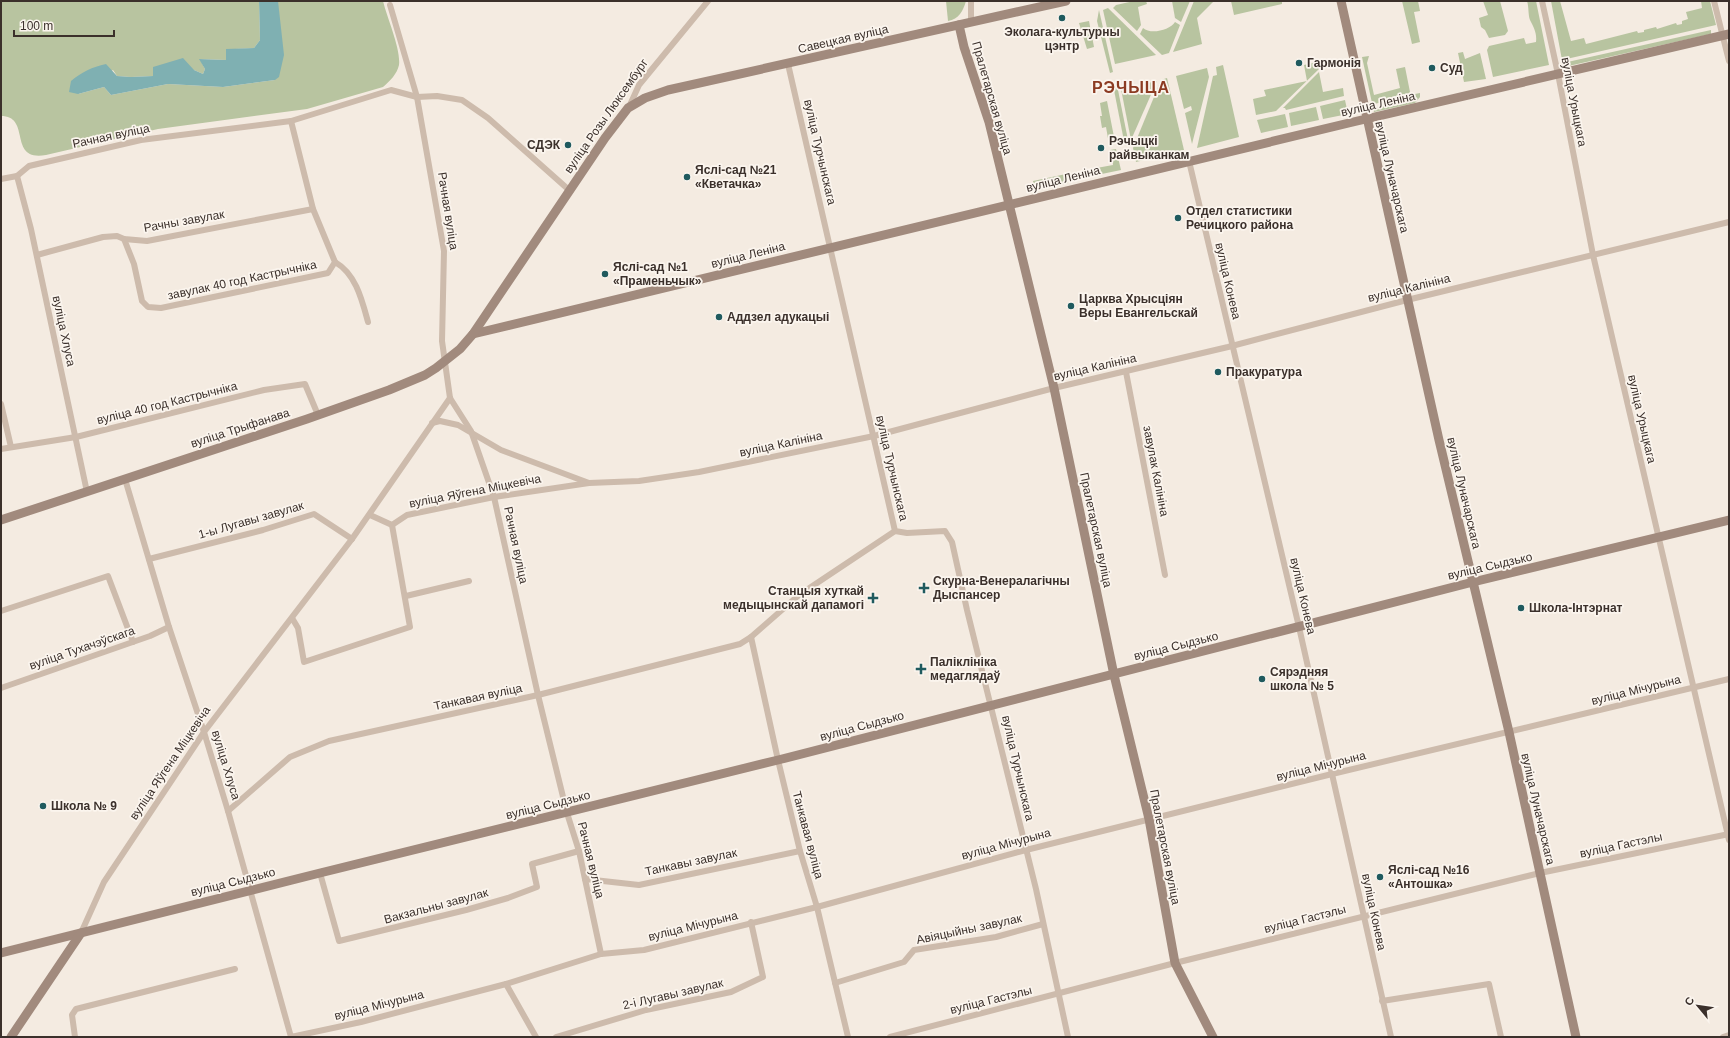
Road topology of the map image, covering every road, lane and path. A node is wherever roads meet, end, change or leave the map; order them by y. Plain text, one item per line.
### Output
1 (708, 1) edge
2 (971, 1) edge
3 (1066, 1) edge
4 (1341, 1) edge
5 (1542, 1) edge
6 (1714, 1) edge
7 (390, 5) dead end
8 (971, 22) junction
9 (959, 25) junction
10 (1726, 35) edge
11 (1729, 61) edge
12 (788, 64) junction
13 (1558, 74) junction
14 (417, 97) junction
15 (628, 108) junction
16 (1366, 119) junction
17 (291, 121) junction
18 (1189, 161) junction
19 (17, 176) junction
20 (1, 179) edge
21 (569, 190) junction
22 (1008, 205) junction
23 (313, 209) junction
24 (1729, 222) edge
25 (124, 238) junction
26 (830, 248) junction
27 (37, 255) junction
28 (1593, 255) junction
29 (335, 262) junction
30 (1407, 300) junction
31 (368, 322) dead end
32 (473, 334) junction
33 (1232, 346) junction
34 (445, 361) junction
35 (1126, 372) junction
36 (1054, 388) junction
37 (450, 398) junction
38 (1, 404) edge
39 (318, 415) junction
40 (432, 423) junction
41 (471, 431) junction
42 (874, 436) junction
43 (76, 437) junction
44 (11, 447) junction
45 (1, 449) edge
46 (125, 479) junction
47 (589, 483) junction
48 (87, 492) junction
49 (494, 497) junction
50 (370, 515) junction
51 (1, 520) edge
52 (1729, 520) edge
53 (392, 525) junction
54 (895, 531) junction
55 (1659, 538) junction
56 (352, 539) junction
57 (149, 558) junction
58 (1165, 575) dead end
59 (469, 581) dead end
60 (1473, 582) junction
61 (406, 596) junction
62 (1, 611) edge
63 (292, 618) junction
64 (169, 627) junction
65 (1299, 628) junction
66 (751, 637) junction
67 (134, 642) junction
68 (1114, 675) junction
69 (1729, 679) edge
70 (1, 688) edge
71 (1693, 688) junction
72 (538, 695) junction
73 (991, 705) junction
74 (204, 732) junction
75 (1509, 732) junction
76 (778, 760) junction
77 (1332, 774) junction
78 (228, 811) junction
79 (567, 813) junction
80 (1149, 819) junction
81 (1729, 836) edge
82 (1026, 850) junction
83 (579, 851) junction
84 (800, 851) junction
85 (320, 873) junction
86 (1540, 873) junction
87 (585, 879) junction
88 (249, 891) junction
89 (817, 907) junction
90 (1364, 916) junction
91 (751, 922) junction
92 (1043, 924) junction
93 (80, 933) junction
94 (1, 953) edge
95 (601, 954) junction
96 (1175, 963) junction
97 (235, 969) dead end
98 (835, 983) junction
99 (506, 984) junction
100 (1059, 994) junction
101 (1382, 1001) junction
102 (1729, 1035) edge
103 (11, 1037) edge
104 (75, 1037) edge
105 (291, 1037) edge
106 (536, 1037) edge
107 (556, 1037) edge
108 (848, 1037) edge
109 (890, 1037) edge
110 (1068, 1037) edge
111 (1213, 1037) edge
112 (1391, 1037) edge
113 (1501, 1037) edge
114 (1576, 1037) edge
115 (1723, 1037) edge

1 - 15 street, вуліца Розы Люксембург
2 - 8 street
3 - 8 street, Савецкая вуліца
4 - 16 street, вуліца Луначарскага
5 - 13 street, вуліца Урыцкага
6 - 10 street
7 - 14 street, Рачная вуліца
8 - 9 street, Савецкая вуліца
9 - 12 street, Савецкая вуліца
9 - 22 street, Пралетарская вуліца
10 - 11 street
10 - 13 street, вуліца Леніна
12 - 15 street, Савецкая вуліца
12 - 26 street, вуліца Турчынскага
13 - 16 street, вуліца Леніна
13 - 28 street, вуліца Урыцкага
14 - 17 street, Рачная вуліца
14 - 21 street, вуліца Розы Люксембург
14 - 34 street, Рачная вуліца
15 - 21 street, вуліца Розы Люксембург
16 - 18 street, вуліца Леніна
16 - 30 street, вуліца Луначарскага
17 - 19 street, Рачная вуліца
17 - 23 street, завулак 40 год Кастрычніка
18 - 22 street, вуліца Леніна
18 - 33 street, вуліца Конева
19 - 20 street, Рачная вуліца
19 - 27 street, вуліца Хлуса
21 - 32 street, вуліца Розы Люксембург
22 - 26 street, вуліца Леніна
22 - 36 street, Пралетарская вуліца
23 - 25 street, Рачны завулак
23 - 29 street, завулак 40 год Кастрычніка
24 - 28 street, вуліца Калініна
25 - 27 street, Рачны завулак
25 - 29 street, завулак 40 год Кастрычніка
26 - 32 street, вуліца Леніна
26 - 42 street, вуліца Турчынскага
27 - 43 street, вуліца Хлуса
28 - 30 street, вуліца Калініна
28 - 55 street, вуліца Урыцкага
29 - 31 street, завулак 40 год Кастрычніка
30 - 33 street, вуліца Калініна
30 - 60 street, вуліца Луначарскага
32 - 34 street, вуліца Трыфанава
33 - 35 street, вуліца Калініна
33 - 65 street, вуліца Конева
34 - 37 street, Рачная вуліца
34 - 39 street, вуліца Трыфанава
35 - 36 street, вуліца Калініна
35 - 58 street, завулак Калініна
36 - 42 street, вуліца Калініна
36 - 68 street, Пралетарская вуліца
37 - 40 street, вуліца Яўгена Міцкевіча
37 - 41 street, Рачная вуліца
38 - 44 street
39 - 43 street, вуліца 40 год Кастрычніка
39 - 46 street, вуліца Трыфанава
40 - 41 street
40 - 50 street, вуліца Яўгена Міцкевіча
41 - 47 street, вуліца Калініна
41 - 49 street, Рачная вуліца
42 - 47 street, вуліца Калініна
42 - 54 street, вуліца Турчынскага
43 - 44 street, вуліца 40 год Кастрычніка
43 - 48 street, вуліца Хлуса
44 - 45 street, вуліца 40 год Кастрычніка
46 - 48 street, вуліца Трыфанава
46 - 57 street, вуліца Хлуса
47 - 49 street, вуліца Яўгена Міцкевіча
48 - 51 street, вуліца Трыфанава
49 - 53 street, вуліца Яўгена Міцкевіча
49 - 72 street, Рачная вуліца
50 - 53 street
50 - 56 street, вуліца Яўгена Міцкевіча
52 - 55 street, вуліца Сыдзько
53 - 61 street
54 - 66 street, Танкавая вуліца
54 - 73 street, вуліца Турчынскага
55 - 60 street, вуліца Сыдзько
55 - 71 street, вуліца Урыцкага
56 - 57 street, 1-ы Лугавы завулак
56 - 63 street, вуліца Яўгена Міцкевіча
57 - 64 street, вуліца Хлуса
59 - 61 street
60 - 65 street, вуліца Сыдзько
60 - 75 street, вуліца Луначарскага
61 - 63 street
62 - 67 street
63 - 74 street, вуліца Яўгена Міцкевіча
64 - 67 street, вуліца Тухачэўскага
64 - 74 street, вуліца Хлуса
65 - 68 street, вуліца Сыдзько
65 - 77 street, вуліца Конева
66 - 72 street, Танкавая вуліца
66 - 76 street, Танкавая вуліца
67 - 70 street, вуліца Тухачэўскага
68 - 73 street, вуліца Сыдзько
68 - 80 street, Пралетарская вуліца
69 - 71 street, вуліца Мічурына
71 - 75 street, вуліца Мічурына
71 - 81 street, вуліца Урыцкага
72 - 78 street, Танкавая вуліца
72 - 79 street, Рачная вуліца
73 - 76 street, вуліца Сыдзько
73 - 82 street, вуліца Турчынскага
74 - 78 street, вуліца Хлуса
74 - 93 street, вуліца Яўгена Міцкевіча
75 - 77 street, вуліца Мічурына
75 - 86 street, вуліца Луначарскага
76 - 79 street, вуліца Сыдзько
76 - 84 street, Танкавая вуліца
77 - 80 street, вуліца Мічурына
77 - 90 street, вуліца Конева
78 - 88 street, вуліца Хлуса
79 - 83 street, Рачная вуліца
79 - 85 street, вуліца Сыдзько
80 - 82 street, вуліца Мічурына
80 - 96 street, Пралетарская вуліца
81 - 86 street, вуліца Гастэлы
82 - 89 street, вуліца Мічурына
82 - 92 street, вуліца Турчынскага
83 - 85 street, Вакзальны завулак
83 - 87 street, Рачная вуліца
84 - 87 street, Танкавы завулак
84 - 89 street, Танкавая вуліца
85 - 88 street, вуліца Сыдзько
86 - 90 street, вуліца Гастэлы
86 - 114 street, вуліца Луначарскага
87 - 95 street, Рачная вуліца
88 - 93 street, вуліца Сыдзько
88 - 105 street, вуліца Хлуса
89 - 91 street, вуліца Мічурына
89 - 98 street, Танкавая вуліца
90 - 96 street, вуліца Гастэлы
90 - 101 street, вуліца Конева
91 - 95 street, вуліца Мічурына
91 - 107 street, 2-і Лугавы завулак
92 - 98 street, Авіяцыйны завулак
92 - 100 street, вуліца Турчынскага
93 - 94 street, вуліца Сыдзько
93 - 103 street, вуліца Яўгена Міцкевіча
95 - 99 street, вуліца Мічурына
96 - 100 street, вуліца Гастэлы
96 - 111 street, Пралетарская вуліца
97 - 104 street
98 - 108 street, Танкавая вуліца
99 - 105 street, вуліца Мічурына
99 - 106 street
100 - 109 street, вуліца Гастэлы
100 - 110 street, вуліца Турчынскага
101 - 112 street, вуліца Конева
101 - 113 street
102 - 115 street

